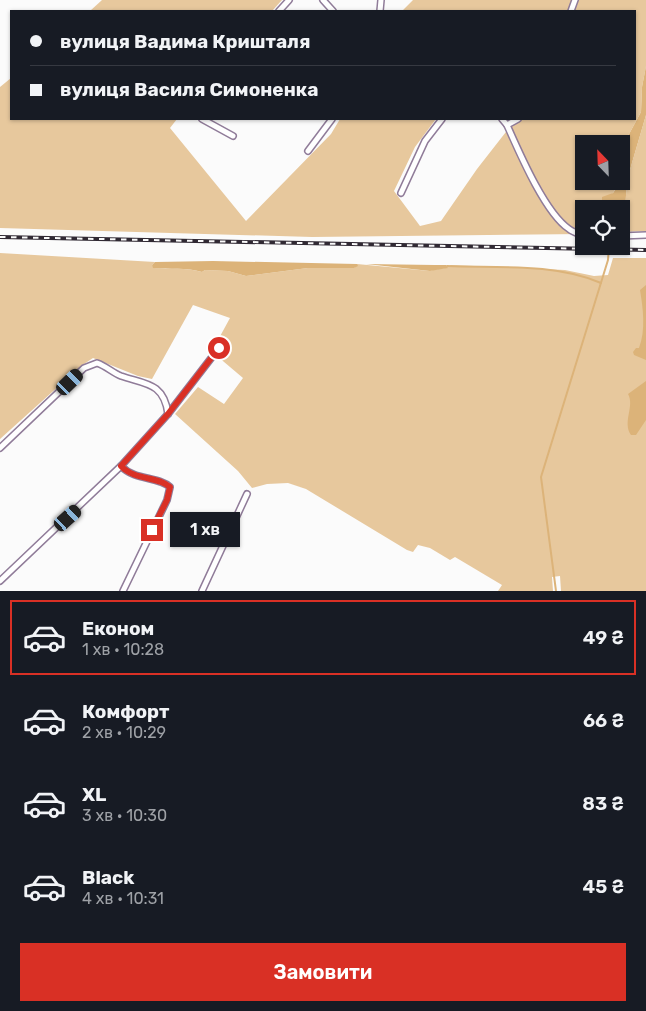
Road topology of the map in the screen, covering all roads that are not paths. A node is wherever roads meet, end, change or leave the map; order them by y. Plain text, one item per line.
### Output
1 (289, 0) edge
2 (323, 0) edge
3 (280, 10) edge
4 (332, 10) edge
5 (204, 120) edge
6 (331, 120) edge
7 (441, 120) edge
8 (503, 120) edge
9 (516, 120) edge
10 (507, 125) junction
11 (233, 136) dead end
12 (308, 151) dead end
13 (401, 193) dead end
14 (575, 232) edge
15 (646, 235) edge
16 (630, 236) edge
17 (219, 348) dead end
18 (168, 414) junction
19 (0, 448) edge
20 (121, 466) junction
21 (247, 494) dead end
22 (0, 581) edge
23 (123, 591) edge
24 (202, 591) edge

1 - 3 street
2 - 4 street
5 - 11 street
6 - 12 street
7 - 13 street
8 - 10 street
9 - 10 street
10 - 14 street
15 - 16 street
17 - 18 street
18 - 19 street
18 - 20 street
20 - 22 street
20 - 23 street
21 - 24 street

